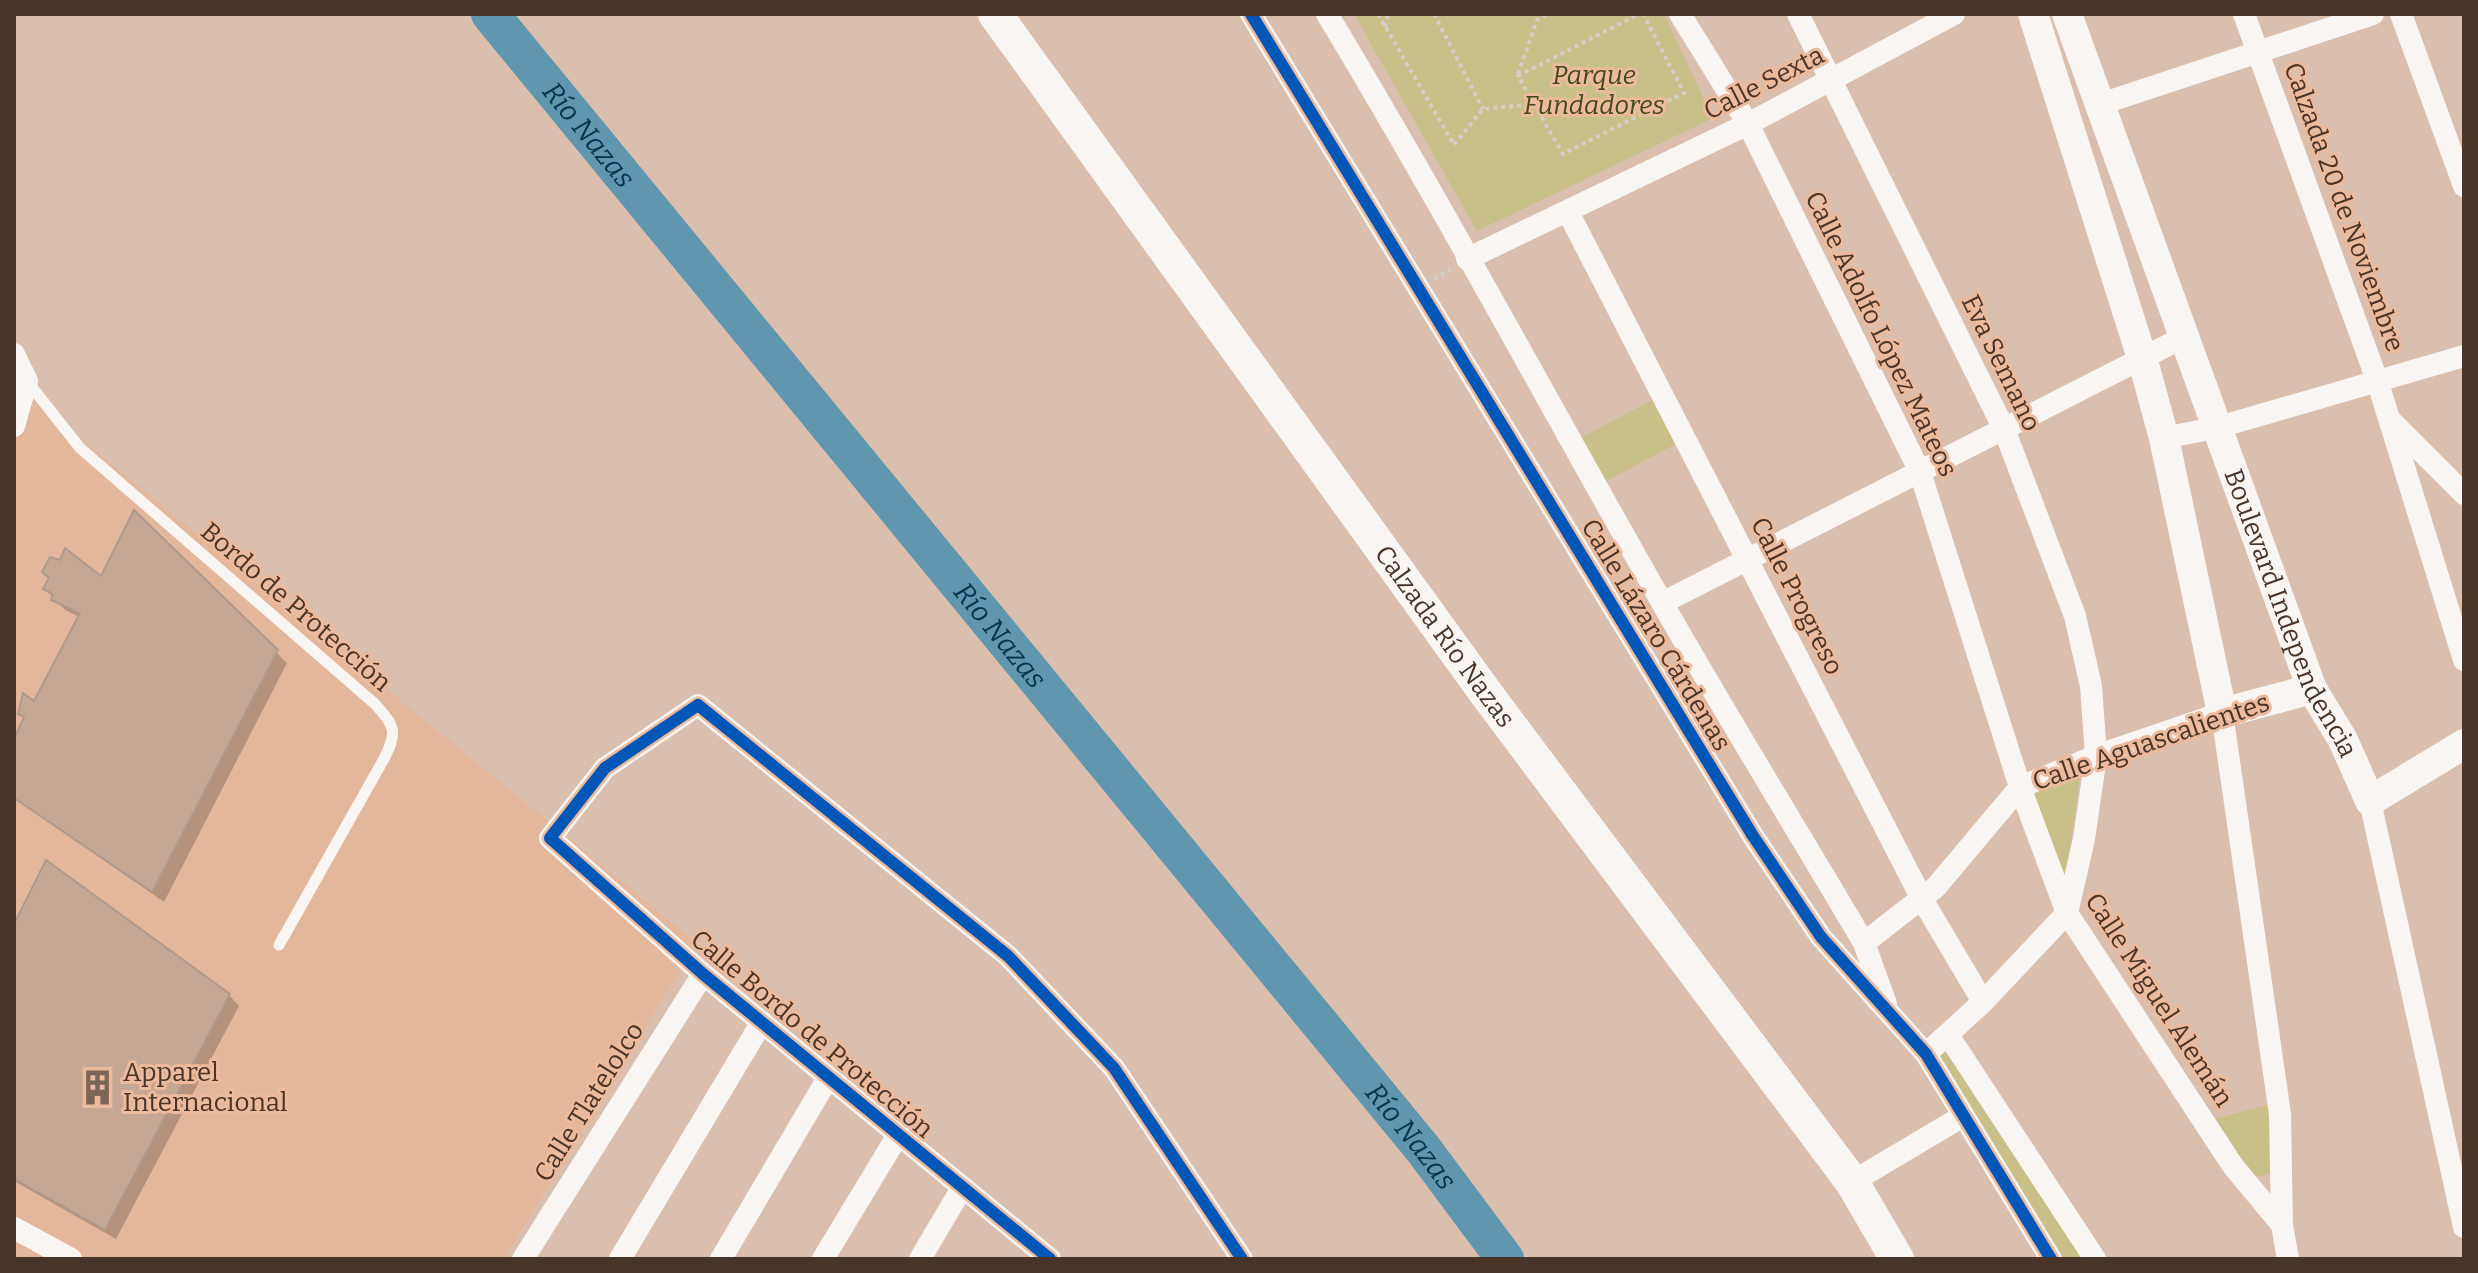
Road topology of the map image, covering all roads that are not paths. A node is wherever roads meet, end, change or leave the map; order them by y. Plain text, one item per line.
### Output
1 (995, 14) edge
2 (1251, 14) edge
3 (1327, 14) edge
4 (1680, 14) edge
5 (1798, 14) edge
6 (1954, 14) edge
7 (2033, 14) edge
8 (2067, 14) edge
9 (2244, 14) edge
10 (2373, 14) edge
11 (2401, 14) edge
12 (1916, 23) edge
13 (2258, 51) junction
14 (1830, 80) junction
15 (2098, 105) junction
16 (1748, 124) junction
17 (2463, 183) edge
18 (1568, 212) junction
19 (1467, 259) junction
20 (2184, 337) junction
21 (14, 354) edge
22 (2464, 356) edge
23 (2143, 361) junction
24 (2377, 380) junction
25 (27, 381) junction
26 (2389, 419) junction
27 (14, 426) edge
28 (2219, 427) junction
29 (2004, 429) junction
30 (2164, 438) junction
31 (1920, 472) junction
32 (2464, 494) edge
33 (1747, 560) junction
34 (1662, 603) junction
35 (2464, 660) edge
36 (2312, 689) junction
37 (2222, 713) junction
38 (2464, 744) edge
39 (2096, 756) junction
40 (2020, 787) junction
41 (2370, 801) junction
42 (1922, 899) junction
43 (2067, 913) junction
44 (1864, 943) junction
45 (279, 945) dead end
46 (703, 974) junction
47 (1983, 1002) junction
48 (1888, 1009) junction
49 (762, 1022) junction
50 (1948, 1035) junction
51 (1926, 1054) junction
52 (828, 1078) junction
53 (1963, 1116) junction
54 (898, 1135) junction
55 (1852, 1182) junction
56 (962, 1188) junction
57 (2282, 1225) junction
58 (2464, 1227) edge
59 (14, 1228) edge
60 (1040, 1256) edge
61 (71, 1259) edge
62 (523, 1259) edge
63 (620, 1259) edge
64 (721, 1259) edge
65 (823, 1259) edge
66 (920, 1259) edge
67 (1242, 1259) edge
68 (1897, 1259) edge
69 (2051, 1259) edge
70 (2095, 1259) edge
71 (2288, 1259) edge

1 - 55 main road, Calzada Río Nazas
2 - 48 street, Calle Lázaro Cárdenas
3 - 19 street
4 - 16 street, Calle Adolfo López Mateos
5 - 14 street, Eva Semano
6 - 12 street, Calle Sexta
7 - 23 street
8 - 15 street, Boulevard Independencia
9 - 13 street, Calzada 20 de Noviembre
10 - 13 street
11 - 17 street
12 - 14 street, Calle Sexta
13 - 15 street
13 - 24 street, Calzada 20 de Noviembre
14 - 16 street, Calle Sexta
14 - 29 street, Eva Semano
15 - 20 street, Boulevard Independencia
16 - 18 street, Calle Sexta
16 - 31 street, Calle Adolfo López Mateos
18 - 19 street, Calle Sexta
18 - 33 street, Calle Progreso
19 - 34 street
20 - 23 street
20 - 28 street, Boulevard Independencia
21 - 25 street
22 - 24 street
23 - 29 street
23 - 30 street
24 - 26 street, Calzada 20 de Noviembre
24 - 28 street
25 - 27 street
25 - 45 lane, Bordo de Protección
26 - 32 street, Calzada 20 de Noviembre
26 - 35 street, Calzada 20 de Noviembre
28 - 30 street
28 - 36 street, Boulevard Independencia
29 - 31 street
29 - 39 street, Eva Semano
30 - 37 street
31 - 33 street
31 - 40 street, Calle Adolfo López Mateos
33 - 34 street
33 - 42 street, Calle Progreso
34 - 44 street
36 - 37 street, Calle Aguascalientes
36 - 41 street, Boulevard Independencia
37 - 39 street, Calle Aguascalientes
37 - 57 street
38 - 41 street
39 - 40 street, Calle Aguascalientes
39 - 43 street, Eva Semano
40 - 42 street, Calle Aguascalientes
40 - 43 street, Calle Miguel Alemán
41 - 58 street, Boulevard Independencia
42 - 44 street, Calle Aguascalientes
42 - 47 street, Calle Progreso
43 - 47 street
43 - 57 street, Calle Miguel Alemán
44 - 48 street
46 - 49 street, Calle Bordo de Protección
46 - 62 street, Calle Tlatelolco
46 - 67 street, Calle Bordo de Protección
47 - 50 street
48 - 51 street, Calle Lázaro Cárdenas
49 - 52 street, Calle Bordo de Protección
49 - 63 street
50 - 51 street
50 - 70 street
51 - 53 street, Calle Lázaro Cárdenas
52 - 54 street, Calle Bordo de Protección
52 - 64 street
53 - 55 street
53 - 69 street, Calle Lázaro Cárdenas
54 - 56 street, Calle Bordo de Protección
54 - 65 street
55 - 68 main road, Calzada Río Nazas
56 - 60 street, Calle Bordo de Protección
56 - 66 street
57 - 71 street
59 - 61 street

